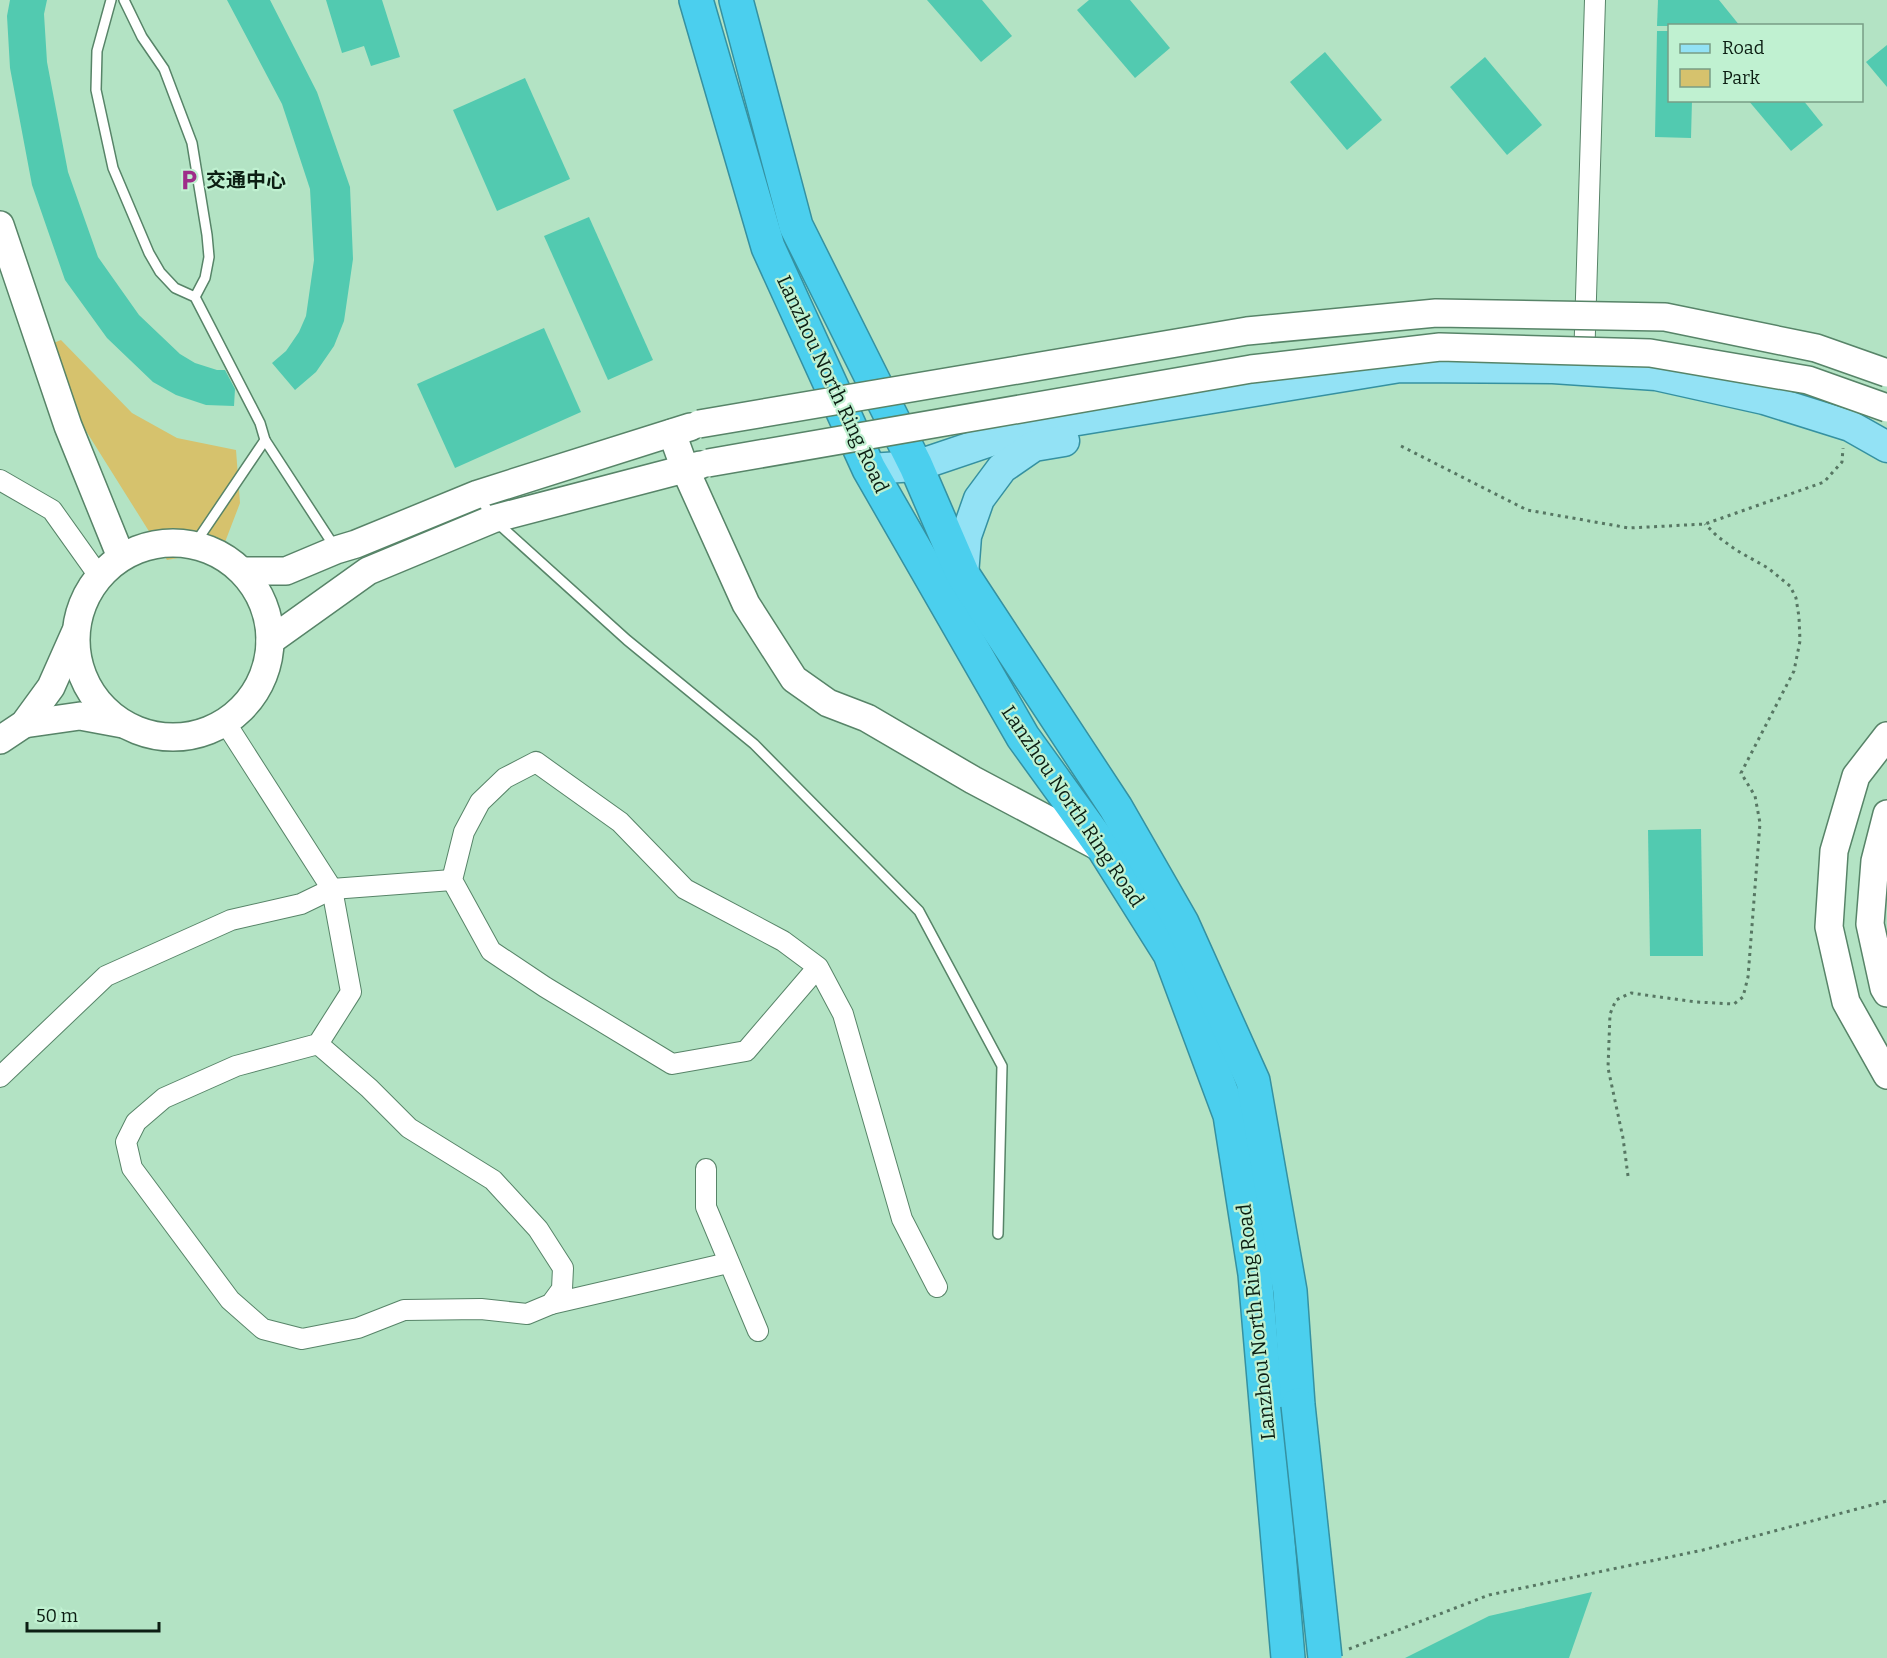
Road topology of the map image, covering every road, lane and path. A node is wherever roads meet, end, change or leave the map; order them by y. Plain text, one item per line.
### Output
1 (111, 0) edge
2 (124, 0) edge
3 (696, 0) edge
4 (736, 0) edge
5 (1595, 0) edge
6 (0, 225) edge
7 (195, 297) junction
8 (1584, 370) junction
9 (1887, 373) edge
10 (1887, 408) edge
11 (672, 433) junction
12 (265, 440) junction
13 (1843, 443) junction
14 (1401, 446) dead end
15 (1887, 447) edge
16 (696, 466) junction
17 (916, 466) junction
18 (869, 469) junction
19 (1887, 469) edge
20 (0, 480) edge
21 (478, 494) junction
22 (493, 519) junction
23 (1705, 524) junction
24 (194, 545) junction
25 (336, 550) junction
26 (121, 557) junction
27 (242, 571) junction
28 (963, 575) junction
29 (99, 576) junction
30 (76, 629) junction
31 (270, 641) junction
32 (225, 722) junction
33 (24, 724) junction
34 (126, 725) junction
35 (1887, 736) edge
36 (0, 740) edge
37 (1887, 814) edge
38 (1104, 849) junction
39 (452, 880) junction
40 (332, 889) junction
41 (818, 967) junction
42 (1887, 993) edge
43 (318, 1044) junction
44 (1887, 1075) edge
45 (0, 1077) edge
46 (706, 1168) dead end
47 (1628, 1176) dead end
48 (998, 1234) dead end
49 (728, 1263) junction
50 (937, 1287) dead end
51 (551, 1304) junction
52 (758, 1331) dead end
53 (1887, 1501) edge
54 (1335, 1654) edge
55 (1288, 1658) edge

1 - 7 lane
2 - 7 lane
3 - 18 highway, Lanzhou North Ring Road
4 - 17 highway, Lanzhou North Ring Road
5 - 8 street
6 - 26 main road
7 - 12 lane
8 - 15 main road
8 - 17 main road
9 - 11 main road, bridge
10 - 16 main road, bridge
11 - 16 main road
11 - 21 main road
12 - 24 lane
12 - 25 lane
13 - 19 main road
13 - 23 path
13 - 28 main road
14 - 23 path
16 - 22 main road
16 - 38 main road
17 - 18 main road
17 - 28 highway, Lanzhou North Ring Road
18 - 38 highway, Lanzhou North Ring Road
20 - 29 street
21 - 22 lane
21 - 25 main road
22 - 31 main road
22 - 48 lane
23 - 47 path
24 - 26 main road
24 - 27 main road
25 - 27 main road
26 - 29 main road
27 - 31 main road
28 - 54 highway, Lanzhou North Ring Road, bridge
29 - 30 main road
30 - 33 main road
30 - 34 main road
31 - 32 main road
32 - 34 main road
32 - 40 street
33 - 34 main road
33 - 36 main road
35 - 44 main road
37 - 42 main road
38 - 55 highway, Lanzhou North Ring Road
39 - 40 street
39 - 41 street
39 - 41 street
40 - 43 street
40 - 45 street
41 - 50 street
43 - 51 street
43 - 51 street
46 - 49 street
49 - 51 street
49 - 52 street
53 - 54 path

